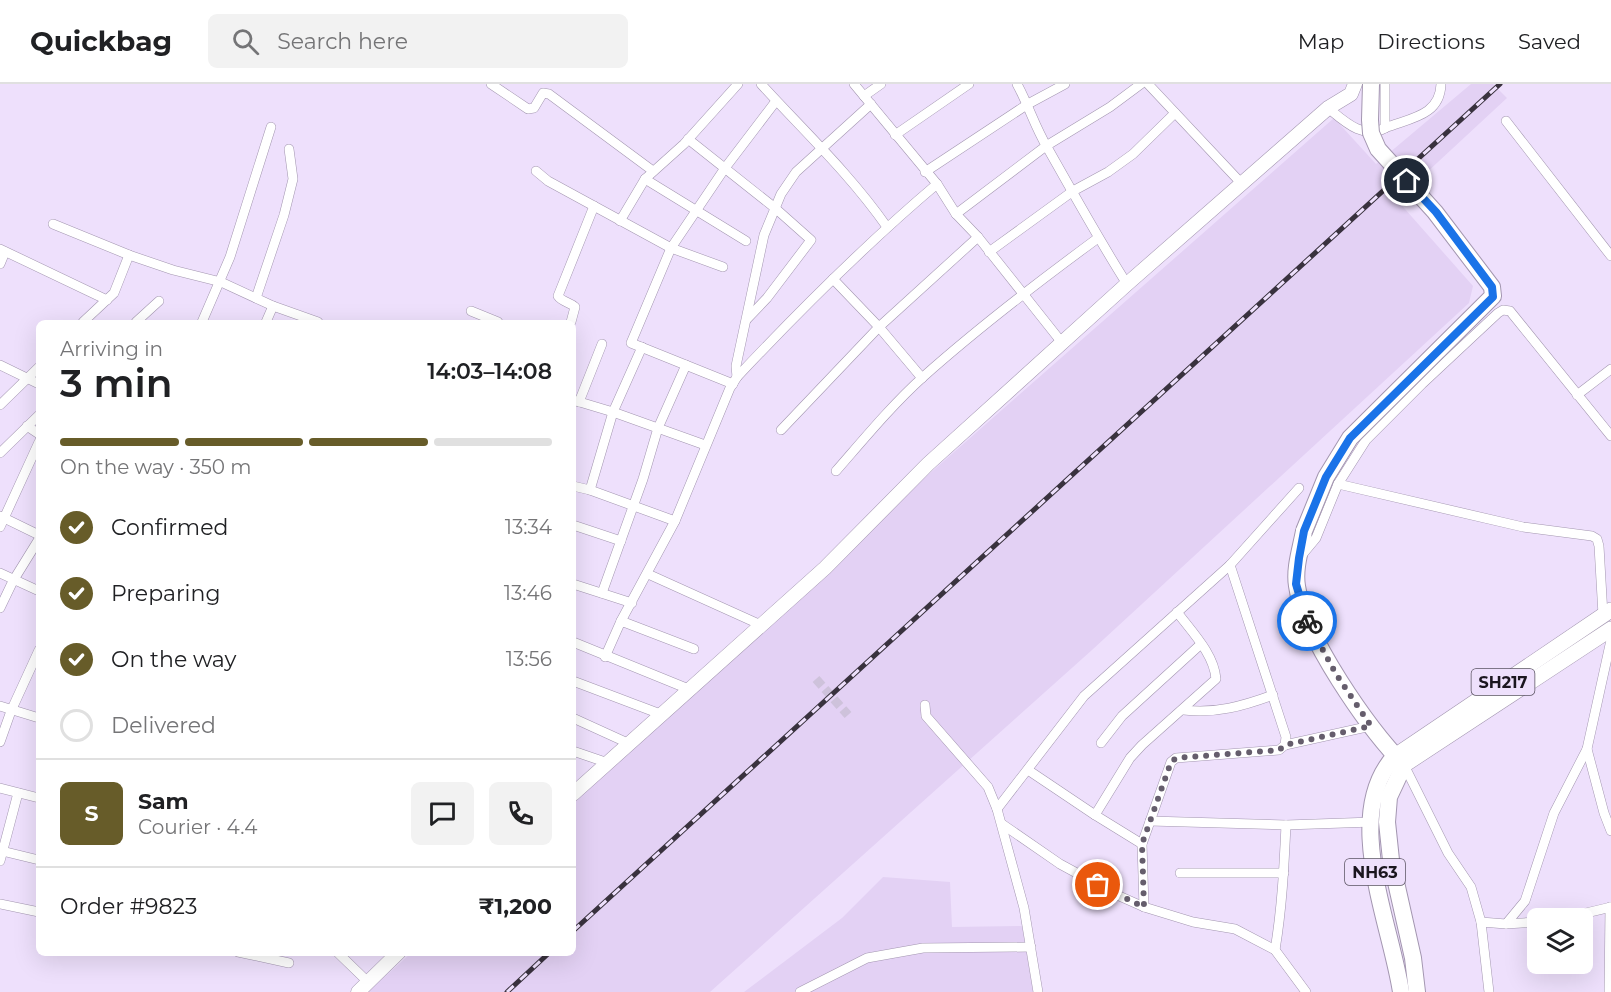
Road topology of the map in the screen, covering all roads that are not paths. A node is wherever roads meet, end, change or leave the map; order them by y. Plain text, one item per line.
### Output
1 (491, 84) edge
2 (738, 84) edge
3 (761, 84) edge
4 (854, 84) edge
5 (881, 84) edge
6 (969, 84) edge
7 (1017, 84) edge
8 (1065, 84) edge
9 (1141, 84) edge
10 (1148, 84) edge
11 (1354, 84) edge
12 (1371, 84) edge
13 (1385, 84) edge
14 (1442, 84) edge
15 (868, 100) junction
16 (776, 101) junction
17 (1028, 104) junction
18 (1328, 108) junction
19 (1175, 113) junction
20 (1506, 121) dead end
21 (271, 126) dead end
22 (1385, 128) junction
23 (895, 135) junction
24 (688, 139) junction
25 (1046, 146) junction
26 (289, 149) dead end
27 (823, 149) junction
28 (725, 168) junction
29 (536, 171) dead end
30 (653, 171) junction
31 (925, 172) junction
32 (645, 179) junction
33 (937, 184) junction
34 (1242, 184) junction
35 (1073, 191) junction
36 (594, 206) junction
37 (775, 208) junction
38 (697, 210) junction
39 (956, 214) junction
40 (620, 221) junction
41 (53, 224) dead end
42 (887, 227) junction
43 (978, 237) junction
44 (1098, 238) junction
45 (746, 241) dead end
46 (671, 248) junction
47 (3, 250) edge
48 (988, 252) junction
49 (129, 255) junction
50 (1611, 255) edge
51 (0, 264) edge
52 (723, 267) dead end
53 (833, 279) junction
54 (221, 282) junction
55 (1127, 284) junction
56 (1023, 294) junction
57 (256, 298) junction
58 (107, 300) junction
59 (159, 301) dead end
60 (273, 306) junction
61 (471, 311) dead end
62 (85, 320) edge
63 (138, 320) edge
64 (203, 320) edge
65 (267, 320) edge
66 (312, 320) edge
67 (493, 320) edge
68 (572, 320) edge
69 (746, 320) junction
70 (879, 327) junction
71 (602, 344) dead end
72 (1063, 344) junction
73 (642, 347) junction
74 (0, 365) edge
75 (686, 365) junction
76 (1611, 369) edge
77 (36, 370) edge
78 (27, 378) junction
79 (922, 378) junction
80 (735, 381) junction
81 (36, 382) edge
82 (1577, 395) junction
83 (576, 401) edge
84 (0, 405) edge
85 (613, 412) junction
86 (36, 418) edge
87 (27, 426) junction
88 (658, 428) junction
89 (781, 430) dead end
90 (36, 432) edge
91 (1611, 436) edge
92 (705, 445) junction
93 (36, 448) edge
94 (0, 453) edge
95 (836, 471) dead end
96 (1338, 484) junction
97 (576, 487) edge
98 (1299, 488) dead end
99 (590, 490) junction
100 (634, 506) junction
101 (2, 520) edge
102 (675, 521) junction
103 (576, 526) edge
104 (36, 536) edge
105 (621, 541) junction
106 (36, 542) edge
107 (1299, 558) junction
108 (1230, 565) junction
109 (0, 573) edge
110 (648, 574) junction
111 (13, 580) junction
112 (576, 585) edge
113 (36, 590) edge
114 (602, 593) junction
115 (632, 603) junction
116 (0, 608) edge
117 (1178, 612) junction
118 (1607, 612) edge
119 (621, 621) junction
120 (761, 625) junction
121 (1611, 629) edge
122 (1611, 640) edge
123 (576, 643) edge
124 (1202, 644) junction
125 (694, 649) dead end
126 (36, 657) edge
127 (605, 657) junction
128 (576, 682) edge
129 (691, 690) junction
130 (1273, 695) junction
131 (925, 705) dead end
132 (0, 706) edge
133 (1184, 710) junction
134 (11, 711) junction
135 (663, 715) junction
136 (36, 717) edge
137 (576, 719) edge
138 (1371, 726) junction
139 (0, 742) edge
140 (1101, 743) dead end
141 (630, 744) junction
142 (1285, 745) junction
143 (1587, 749) junction
144 (576, 751) edge
145 (1400, 760) junction
146 (608, 763) junction
147 (1028, 770) junction
148 (0, 788) edge
149 (576, 791) edge
150 (18, 793) junction
151 (36, 797) edge
152 (1606, 804) edge
153 (997, 809) junction
154 (1095, 816) junction
155 (1150, 821) junction
156 (1379, 822) junction
157 (1002, 824) junction
158 (1286, 825) junction
159 (1611, 831) edge
160 (1142, 844) junction
161 (1, 856) edge
162 (36, 860) edge
163 (1180, 873) dead end
164 (1284, 873) junction
165 (0, 904) edge
166 (1144, 907) junction
167 (1611, 907) edge
168 (36, 911) edge
169 (1593, 911) edge
170 (1481, 922) junction
171 (1527, 923) edge
172 (1506, 924) junction
173 (1030, 947) junction
174 (1275, 950) junction
175 (257, 956) edge
176 (340, 956) edge
177 (395, 956) edge
178 (289, 963) dead end
179 (363, 987) edge
180 (800, 992) edge
181 (1038, 992) edge
182 (1306, 992) edge
183 (1401, 992) edge
184 (1417, 992) edge
185 (1489, 992) edge
186 (1610, 992) edge

1 - 30 street
2 - 24 street
3 - 16 street
4 - 15 street
5 - 15 street
6 - 23 street
7 - 17 street
8 - 17 street
9 - 25 street
10 - 19 street
11 - 18 street
12 - 107 highway, bridge
13 - 22 street
14 - 22 street
15 - 23 street
15 - 27 street
16 - 27 street
16 - 28 street
17 - 25 street
17 - 31 street
18 - 22 street
18 - 34 street
19 - 34 street
19 - 35 street
20 - 50 street
21 - 54 street
23 - 31 street
24 - 28 street
24 - 30 street
25 - 35 street
25 - 39 street
26 - 57 street
27 - 37 street
27 - 42 street
28 - 37 street
28 - 38 street
29 - 36 street
30 - 32 street
31 - 33 street
32 - 38 street
32 - 40 street
33 - 39 street
33 - 42 street
34 - 55 street
35 - 44 street
35 - 48 street
36 - 40 street
36 - 68 street
37 - 69 street
37 - 69 street
38 - 45 street
38 - 46 street
39 - 43 street
40 - 46 street
41 - 49 street
42 - 53 street
43 - 48 street
43 - 70 street
44 - 55 street
44 - 56 street
46 - 52 street
46 - 73 street
47 - 51 street
47 - 58 street
48 - 56 street
49 - 54 street
49 - 58 street
53 - 70 street
53 - 80 street
54 - 57 street
54 - 64 street
55 - 72 street
56 - 72 street
56 - 79 street
57 - 60 street
58 - 62 street
59 - 63 street
60 - 65 street
60 - 66 street
61 - 67 street
69 - 80 street
70 - 79 street
70 - 89 street
71 - 83 street
72 - 120 street
73 - 75 street
73 - 85 street
74 - 78 street
75 - 80 street
75 - 88 street
76 - 82 street
77 - 78 street
78 - 81 street
78 - 84 street
79 - 95 street
80 - 92 street
82 - 91 street
82 - 96 street
83 - 85 street
85 - 88 street
85 - 99 street
86 - 87 street
87 - 90 street
87 - 94 street
88 - 92 street
88 - 100 street
92 - 102 street
93 - 101 street
96 - 107 street
96 - 118 street
97 - 99 street
98 - 108 street
99 - 100 street
100 - 102 street
100 - 105 street
101 - 104 street
102 - 110 street
103 - 105 street
105 - 114 street
106 - 111 street
107 - 138 highway
108 - 117 street
108 - 130 street
109 - 111 street
110 - 115 street
110 - 120 street
111 - 113 street
111 - 116 street
112 - 114 street
114 - 115 street
115 - 119 street
117 - 124 street
117 - 147 street
118 - 145 main road, SH217
119 - 125 street
119 - 127 street
120 - 129 street
121 - 145 main road, SH217
122 - 143 street
123 - 127 street
124 - 133 street
124 - 140 street
126 - 134 street
127 - 129 street
128 - 135 street
129 - 135 street
130 - 133 street
130 - 142 street
131 - 153 street
132 - 134 street
133 - 154 street
134 - 136 street
134 - 139 street
135 - 141 street
137 - 141 street
138 - 142 street
138 - 145 highway
141 - 146 street
142 - 155 street
143 - 152 street
143 - 172 street
144 - 146 street
145 - 156 highway, NH63
145 - 170 street
146 - 149 street
147 - 153 street
147 - 154 street
148 - 150 street
150 - 151 street
150 - 161 street
152 - 159 street
153 - 157 street
154 - 160 street
155 - 158 street
155 - 160 street
156 - 158 street
156 - 183 highway, NH63
156 - 184 highway, NH63
157 - 166 street
157 - 173 street
158 - 164 street
160 - 166 street
161 - 162 street
163 - 164 street
164 - 174 street
165 - 168 street
166 - 174 street
167 - 169 street
167 - 186 street
170 - 172 street
170 - 185 street
171 - 172 street
173 - 180 street
173 - 181 street
174 - 182 street
175 - 178 street
176 - 179 street
177 - 179 street

